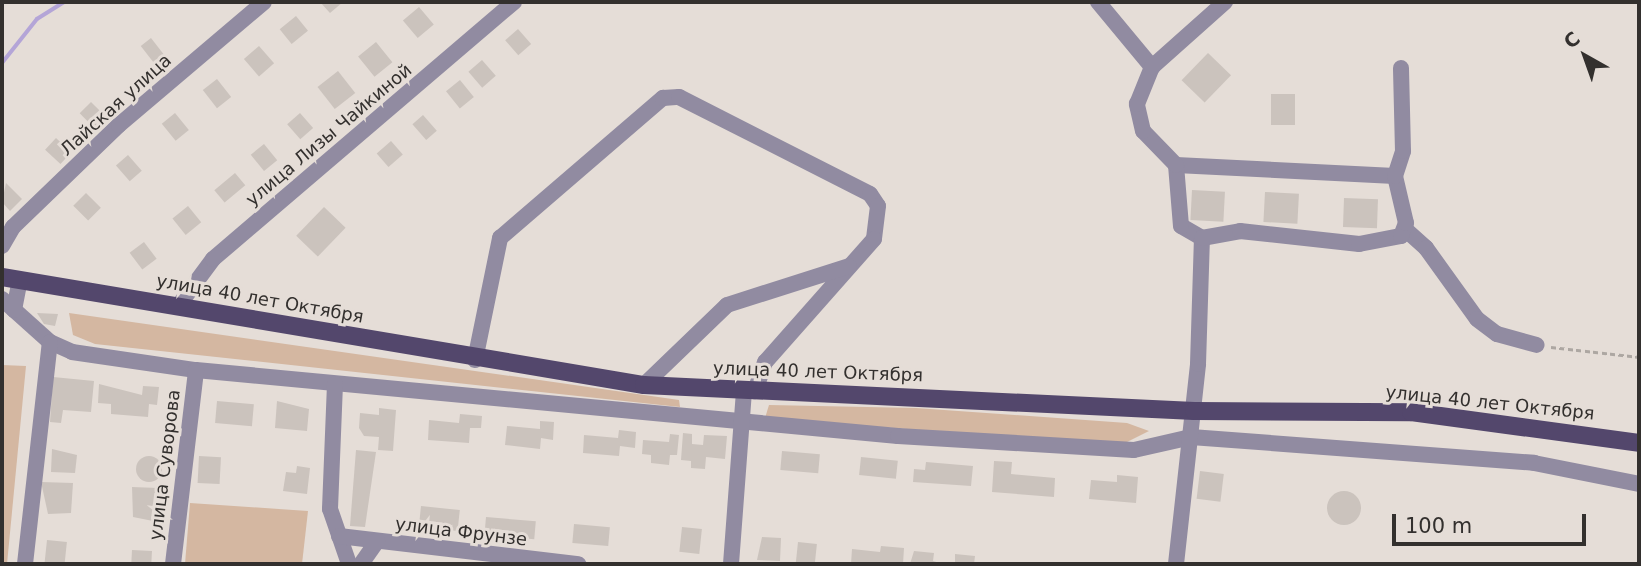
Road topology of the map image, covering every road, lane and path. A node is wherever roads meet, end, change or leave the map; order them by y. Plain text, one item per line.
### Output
1 (264, 2) edge
2 (514, 2) edge
3 (1098, 2) edge
4 (1225, 2) edge
5 (1152, 67) junction
6 (1401, 68) dead end
7 (1176, 165) junction
8 (1395, 176) junction
9 (1406, 230) junction
10 (1202, 238) junction
11 (2, 246) edge
12 (852, 265) junction
13 (2, 277) edge
14 (20, 280) junction
15 (2, 299) edge
16 (179, 305) junction
17 (14, 310) junction
18 (50, 342) junction
19 (1537, 345) joint
20 (1639, 357) edge
21 (475, 360) junction
22 (196, 370) junction
23 (335, 384) junction
24 (644, 386) junction
25 (750, 391) junction
26 (1194, 411) junction
27 (741, 423) junction
28 (1192, 438) junction
29 (1639, 443) edge
30 (1639, 484) edge
31 (340, 536) junction
32 (377, 541) junction
33 (25, 564) edge
34 (173, 564) edge
35 (349, 564) edge
36 (361, 564) edge
37 (578, 564) edge
38 (731, 564) edge
39 (1176, 564) edge

1 - 11 street, Лайская улица
2 - 16 street, улица Лизы Чайкиной
3 - 5 street
4 - 5 street
5 - 7 street
6 - 8 street
7 - 8 street
7 - 10 street
8 - 9 street
9 - 10 street
9 - 19 street
10 - 26 street
12 - 21 street
12 - 24 street
12 - 25 street
13 - 14 main road, улица 40 лет Октября
14 - 16 main road, улица 40 лет Октября
14 - 17 street
15 - 17 street
16 - 21 main road, улица 40 лет Октября
17 - 18 street
18 - 22 street
18 - 33 street
19 - 20 path
21 - 24 main road, улица 40 лет Октября
22 - 23 street
22 - 34 street, улица Суворова
23 - 27 street
23 - 31 street
24 - 25 main road, улица 40 лет Октября
25 - 26 main road, улица 40 лет Октября
25 - 27 street
26 - 28 street
26 - 29 main road, улица 40 лет Октября
27 - 28 street
27 - 38 street
28 - 30 street
28 - 39 street
31 - 32 street, улица Фрунзе
31 - 35 street
32 - 36 street
32 - 37 street, улица Фрунзе

